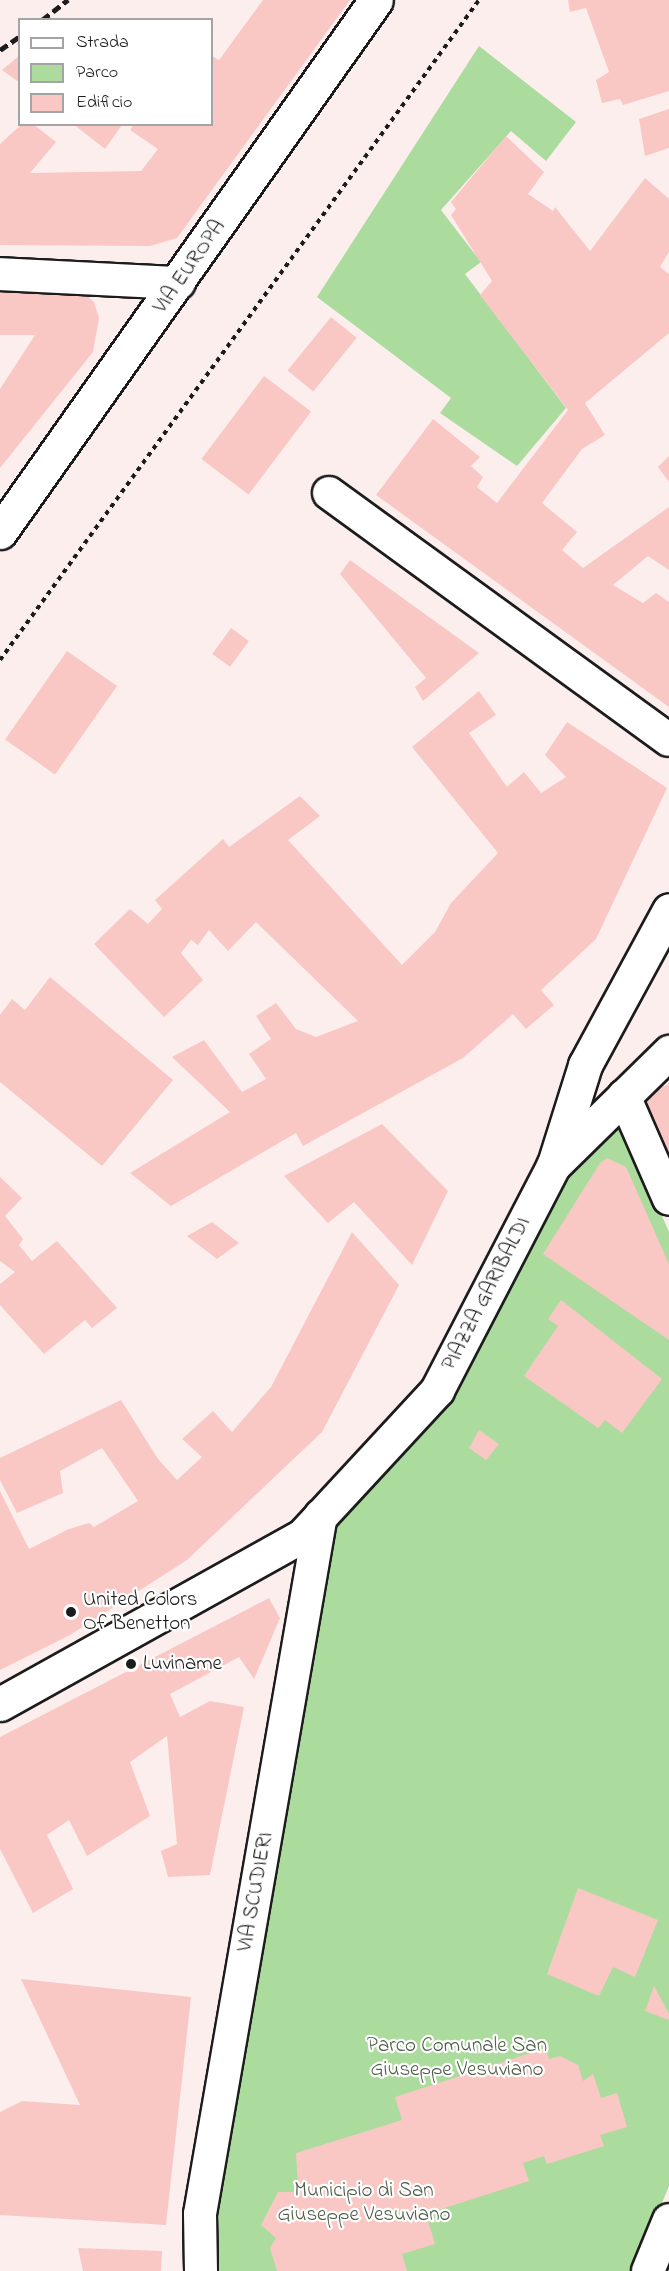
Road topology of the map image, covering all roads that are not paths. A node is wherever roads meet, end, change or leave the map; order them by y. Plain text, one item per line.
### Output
1 (376, 0) edge
2 (0, 274) edge
3 (179, 283) junction
4 (329, 493) dead end
5 (0, 532) edge
6 (669, 740) edge
7 (669, 910) edge
8 (669, 1052) edge
9 (624, 1096) junction
10 (554, 1166) junction
11 (669, 1198) edge
12 (312, 1525) junction
13 (0, 1704) edge
14 (669, 2220) edge
15 (201, 2271) edge
16 (648, 2271) edge

1 - 3 main road, VIA EUROPA
2 - 3 street
3 - 5 main road, VIA EUROPA
4 - 6 street
7 - 10 main road
8 - 9 main road, PIAZZA GARIBALDI
9 - 10 main road, PIAZZA GARIBALDI
9 - 11 street
10 - 12 main road, PIAZZA GARIBALDI
12 - 13 main road, PIAZZA GARIBALDI
12 - 15 street, VIA SCUDIERI
14 - 16 street

